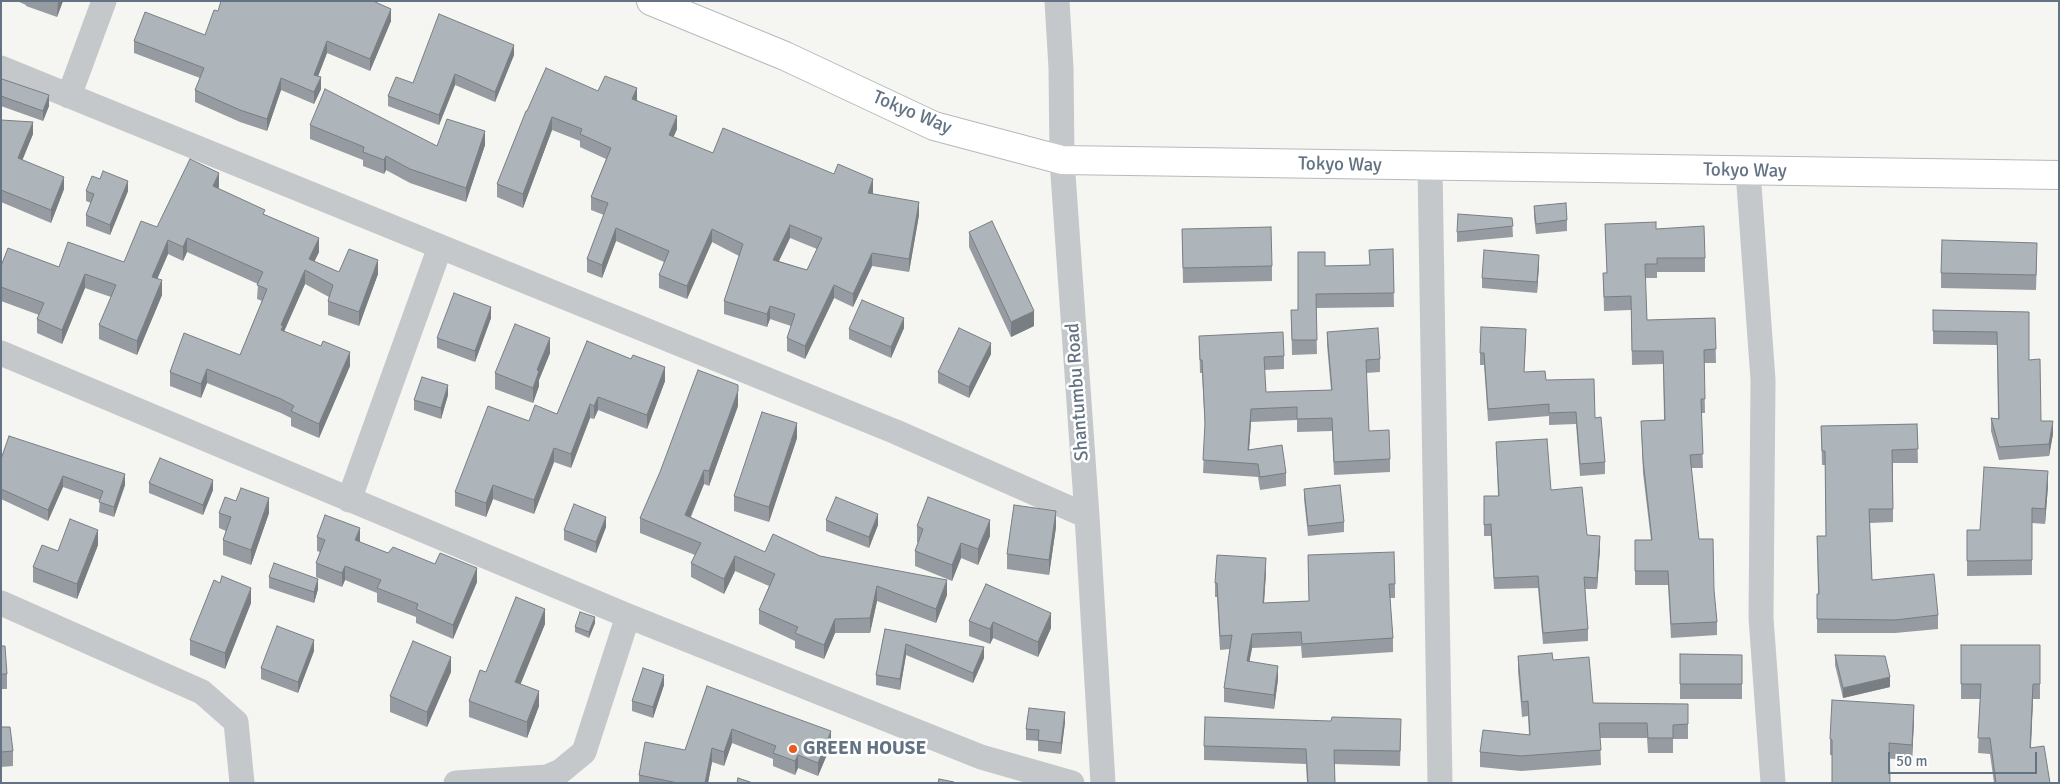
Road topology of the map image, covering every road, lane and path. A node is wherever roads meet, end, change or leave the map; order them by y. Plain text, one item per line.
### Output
1 (104, 1) edge
2 (651, 1) edge
3 (1057, 1) edge
4 (1, 68) edge
5 (68, 96) junction
6 (1062, 160) junction
7 (1430, 167) junction
8 (1748, 171) junction
9 (2059, 175) edge
10 (440, 247) junction
11 (1, 353) edge
12 (349, 500) junction
13 (1087, 516) junction
14 (1, 603) edge
15 (628, 616) junction
16 (242, 783) edge
17 (456, 783) edge
18 (1072, 783) edge
19 (1103, 783) edge
20 (1440, 783) edge
21 (1773, 783) edge

1 - 5 street
2 - 6 main road, Tokyo Way
3 - 6 street, Shantumbu Road
4 - 5 street
5 - 10 street
6 - 7 main road, Tokyo Way
6 - 13 street, Shantumbu Road
7 - 8 main road, Tokyo Way
7 - 20 street
8 - 9 main road, Tokyo Way
8 - 21 street
10 - 12 street
10 - 13 street
11 - 12 street
12 - 15 street
13 - 19 street, Shantumbu Road
14 - 16 street
15 - 17 street
15 - 18 street

